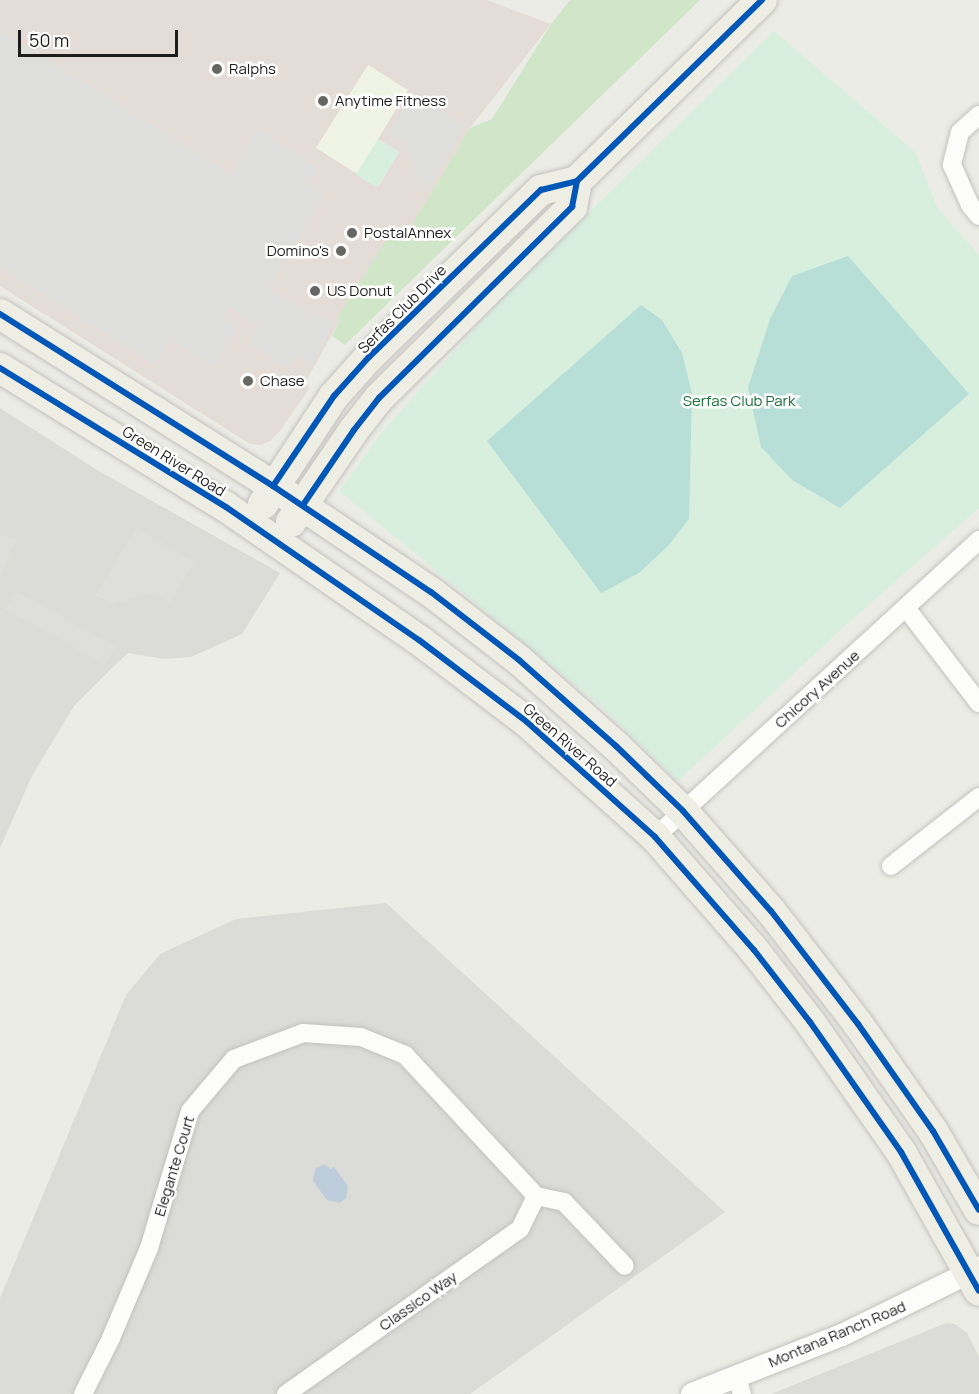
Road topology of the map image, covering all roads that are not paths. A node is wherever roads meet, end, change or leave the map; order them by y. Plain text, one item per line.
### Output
1 (762, 0) edge
2 (979, 115) edge
3 (577, 181) junction
4 (979, 216) edge
5 (0, 314) edge
6 (0, 368) edge
7 (273, 486) junction
8 (303, 506) junction
9 (252, 524) junction
10 (979, 540) edge
11 (278, 541) junction
12 (906, 608) junction
13 (979, 703) edge
14 (979, 797) edge
15 (683, 811) junction
16 (655, 837) junction
17 (891, 866) dead end
18 (536, 1196) junction
19 (979, 1210) edge
20 (625, 1266) dead end
21 (976, 1277) edge
22 (739, 1385) edge
23 (83, 1394) edge
24 (286, 1394) edge
25 (692, 1394) edge

1 - 3 main road
2 - 4 street
3 - 7 main road, Serfas Club Drive
3 - 8 main road
5 - 7 main road, Green River Road
6 - 9 main road, Green River Road
7 - 8 main road, Green River Road
7 - 9 main road, Serfas Club Drive
8 - 11 main road
8 - 15 main road, Green River Road
9 - 11 main road, Green River Road
10 - 12 street, Chicory Avenue
11 - 16 main road, Green River Road
12 - 13 street
12 - 15 street, Chicory Avenue
14 - 17 street
15 - 16 street, Chicory Avenue
15 - 19 main road, Green River Road
16 - 21 main road, Green River Road
18 - 20 street
18 - 23 street, Elegante Court
18 - 24 street, Classico Way
21 - 22 street, Montana Ranch Road
22 - 25 street, Montana Ranch Road

